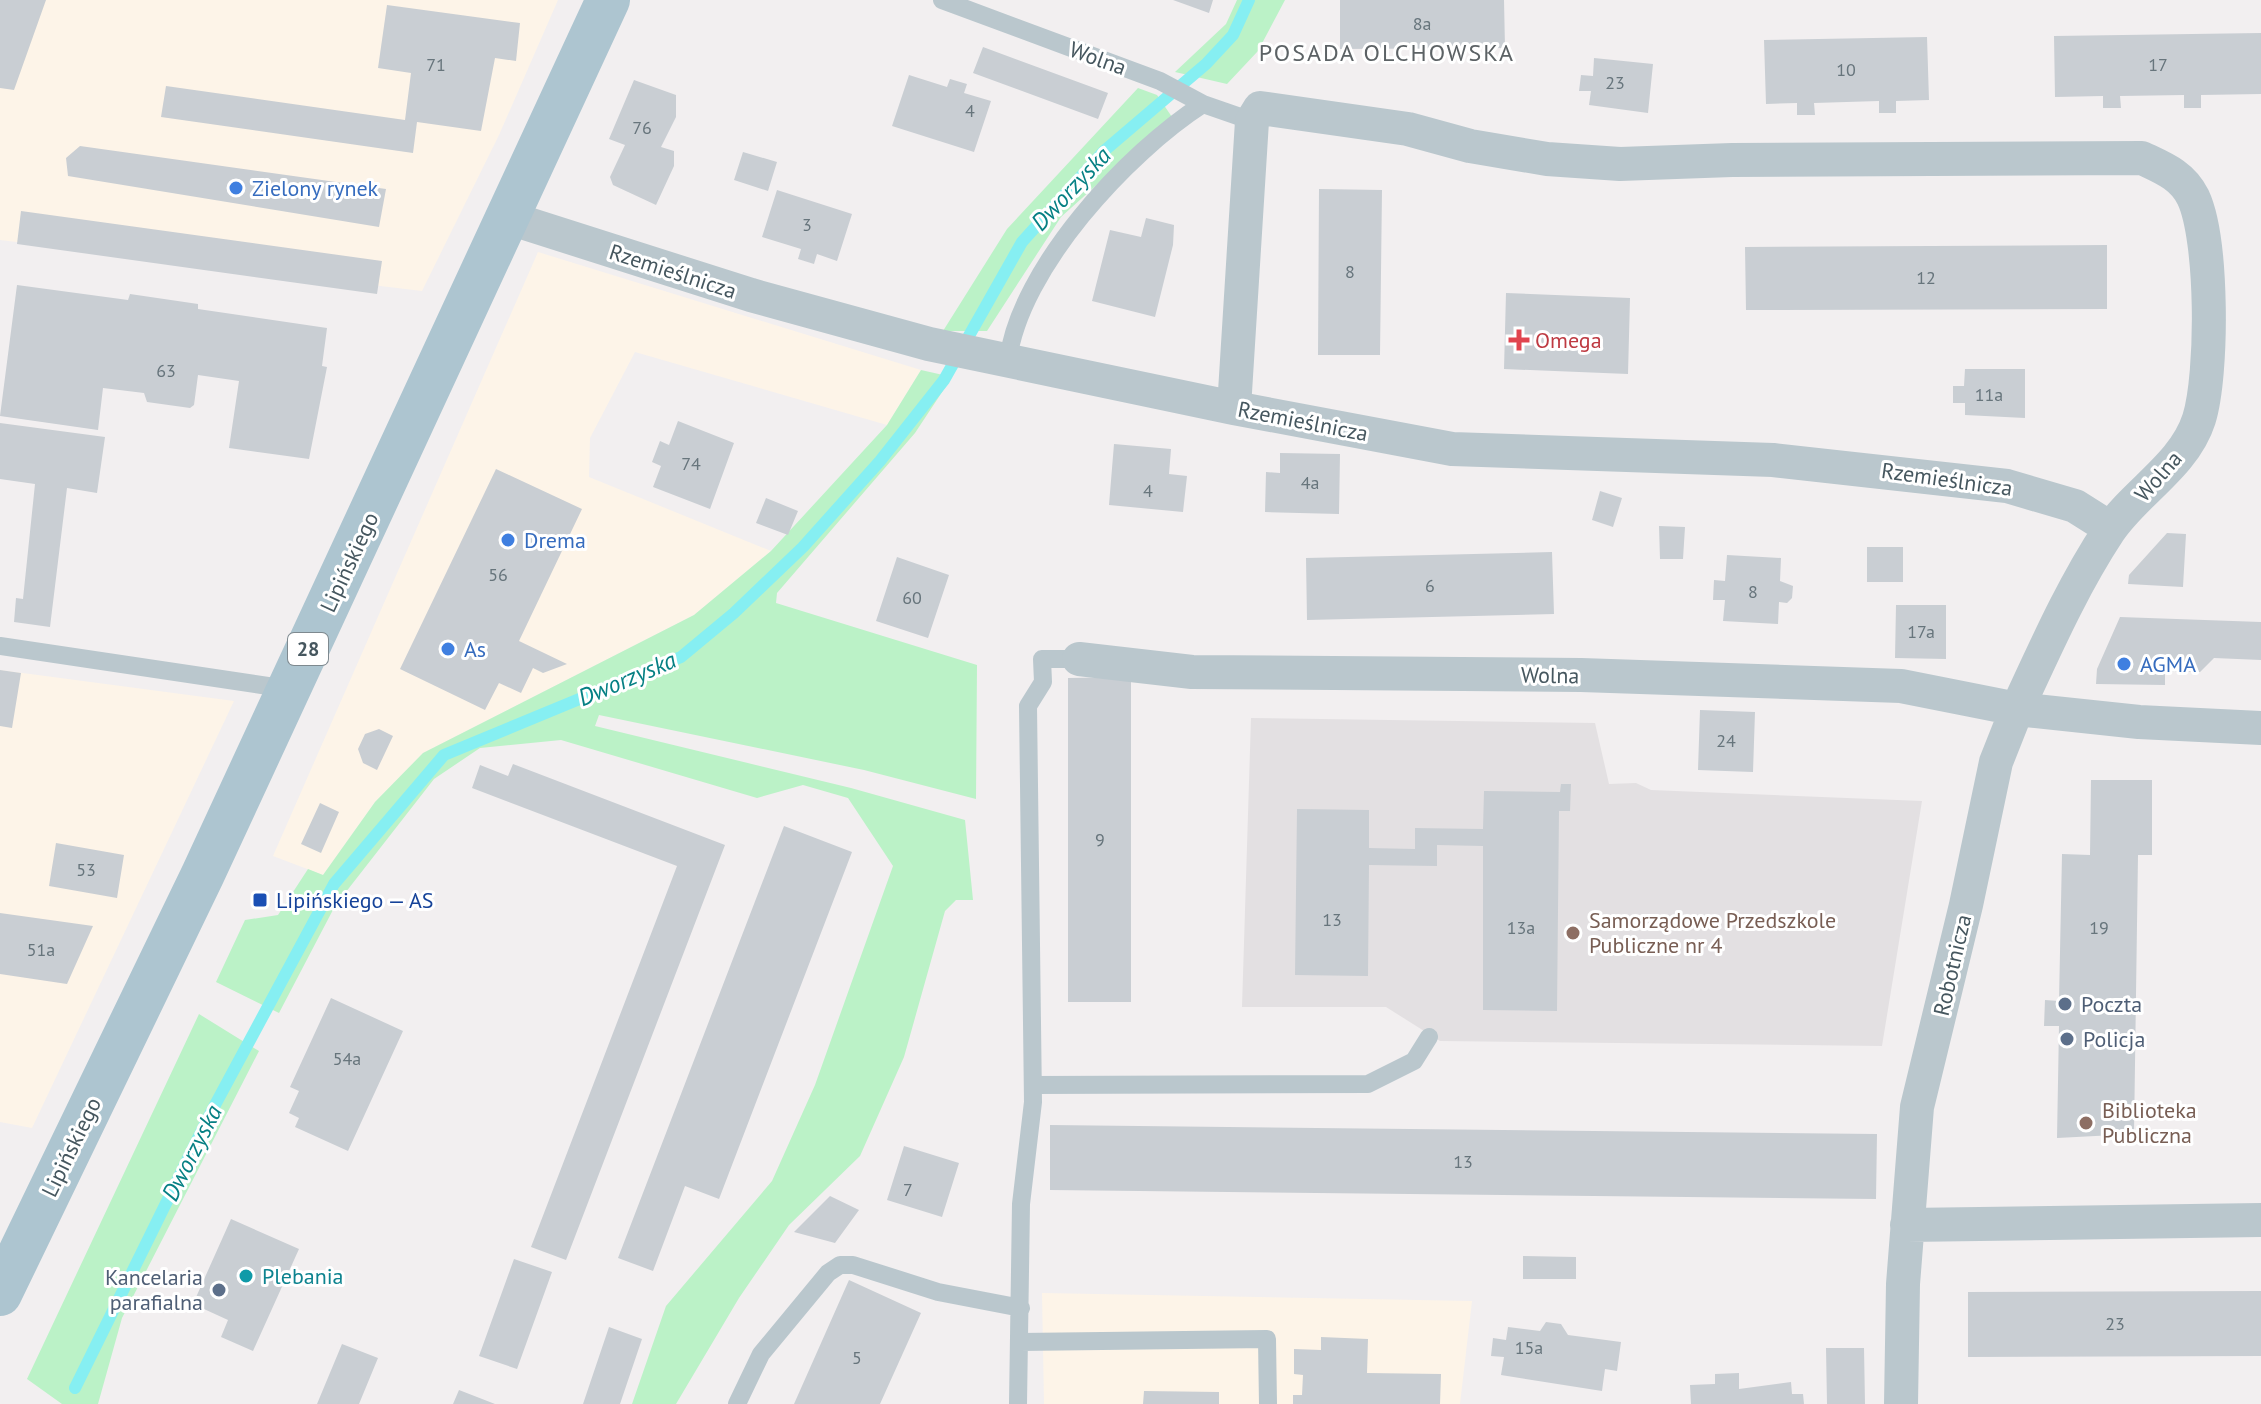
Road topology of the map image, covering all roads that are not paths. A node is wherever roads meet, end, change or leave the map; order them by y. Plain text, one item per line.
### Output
1 (608, 0) edge
2 (942, 0) edge
3 (1199, 102) junction
4 (1252, 121) junction
5 (509, 218) junction
6 (995, 358) junction
7 (1234, 408) junction
8 (2110, 528) junction
9 (0, 646) edge
10 (1079, 659) joint
11 (288, 689) junction
12 (2017, 709) junction
13 (2261, 728) edge
14 (1429, 1037) dead end
15 (1033, 1085) junction
16 (2261, 1220) edge
17 (1907, 1225) junction
18 (0, 1294) edge
19 (1021, 1308) junction
20 (1020, 1342) junction
21 (737, 1404) edge
22 (1018, 1404) edge
23 (1268, 1404) edge
24 (1901, 1404) edge

1 - 5 main road, Lipińskiego / 28
2 - 3 lane, Wolna
3 - 4 lane, Wolna
3 - 6 lane
4 - 7 street
4 - 8 street, Wolna
5 - 6 street, Rzemieślnicza
5 - 11 main road, Lipińskiego / 28
6 - 7 street, Rzemieślnicza
7 - 8 street, Rzemieślnicza
8 - 12 street, Wolna
9 - 11 lane
10 - 12 street, Wolna
10 - 15 lane
11 - 18 main road, Lipińskiego / 28
12 - 13 street
12 - 17 street, Robotnicza
14 - 15 lane
15 - 19 lane
16 - 17 street
17 - 24 street, Robotnicza
19 - 20 lane
19 - 21 lane
20 - 22 lane
20 - 23 lane

